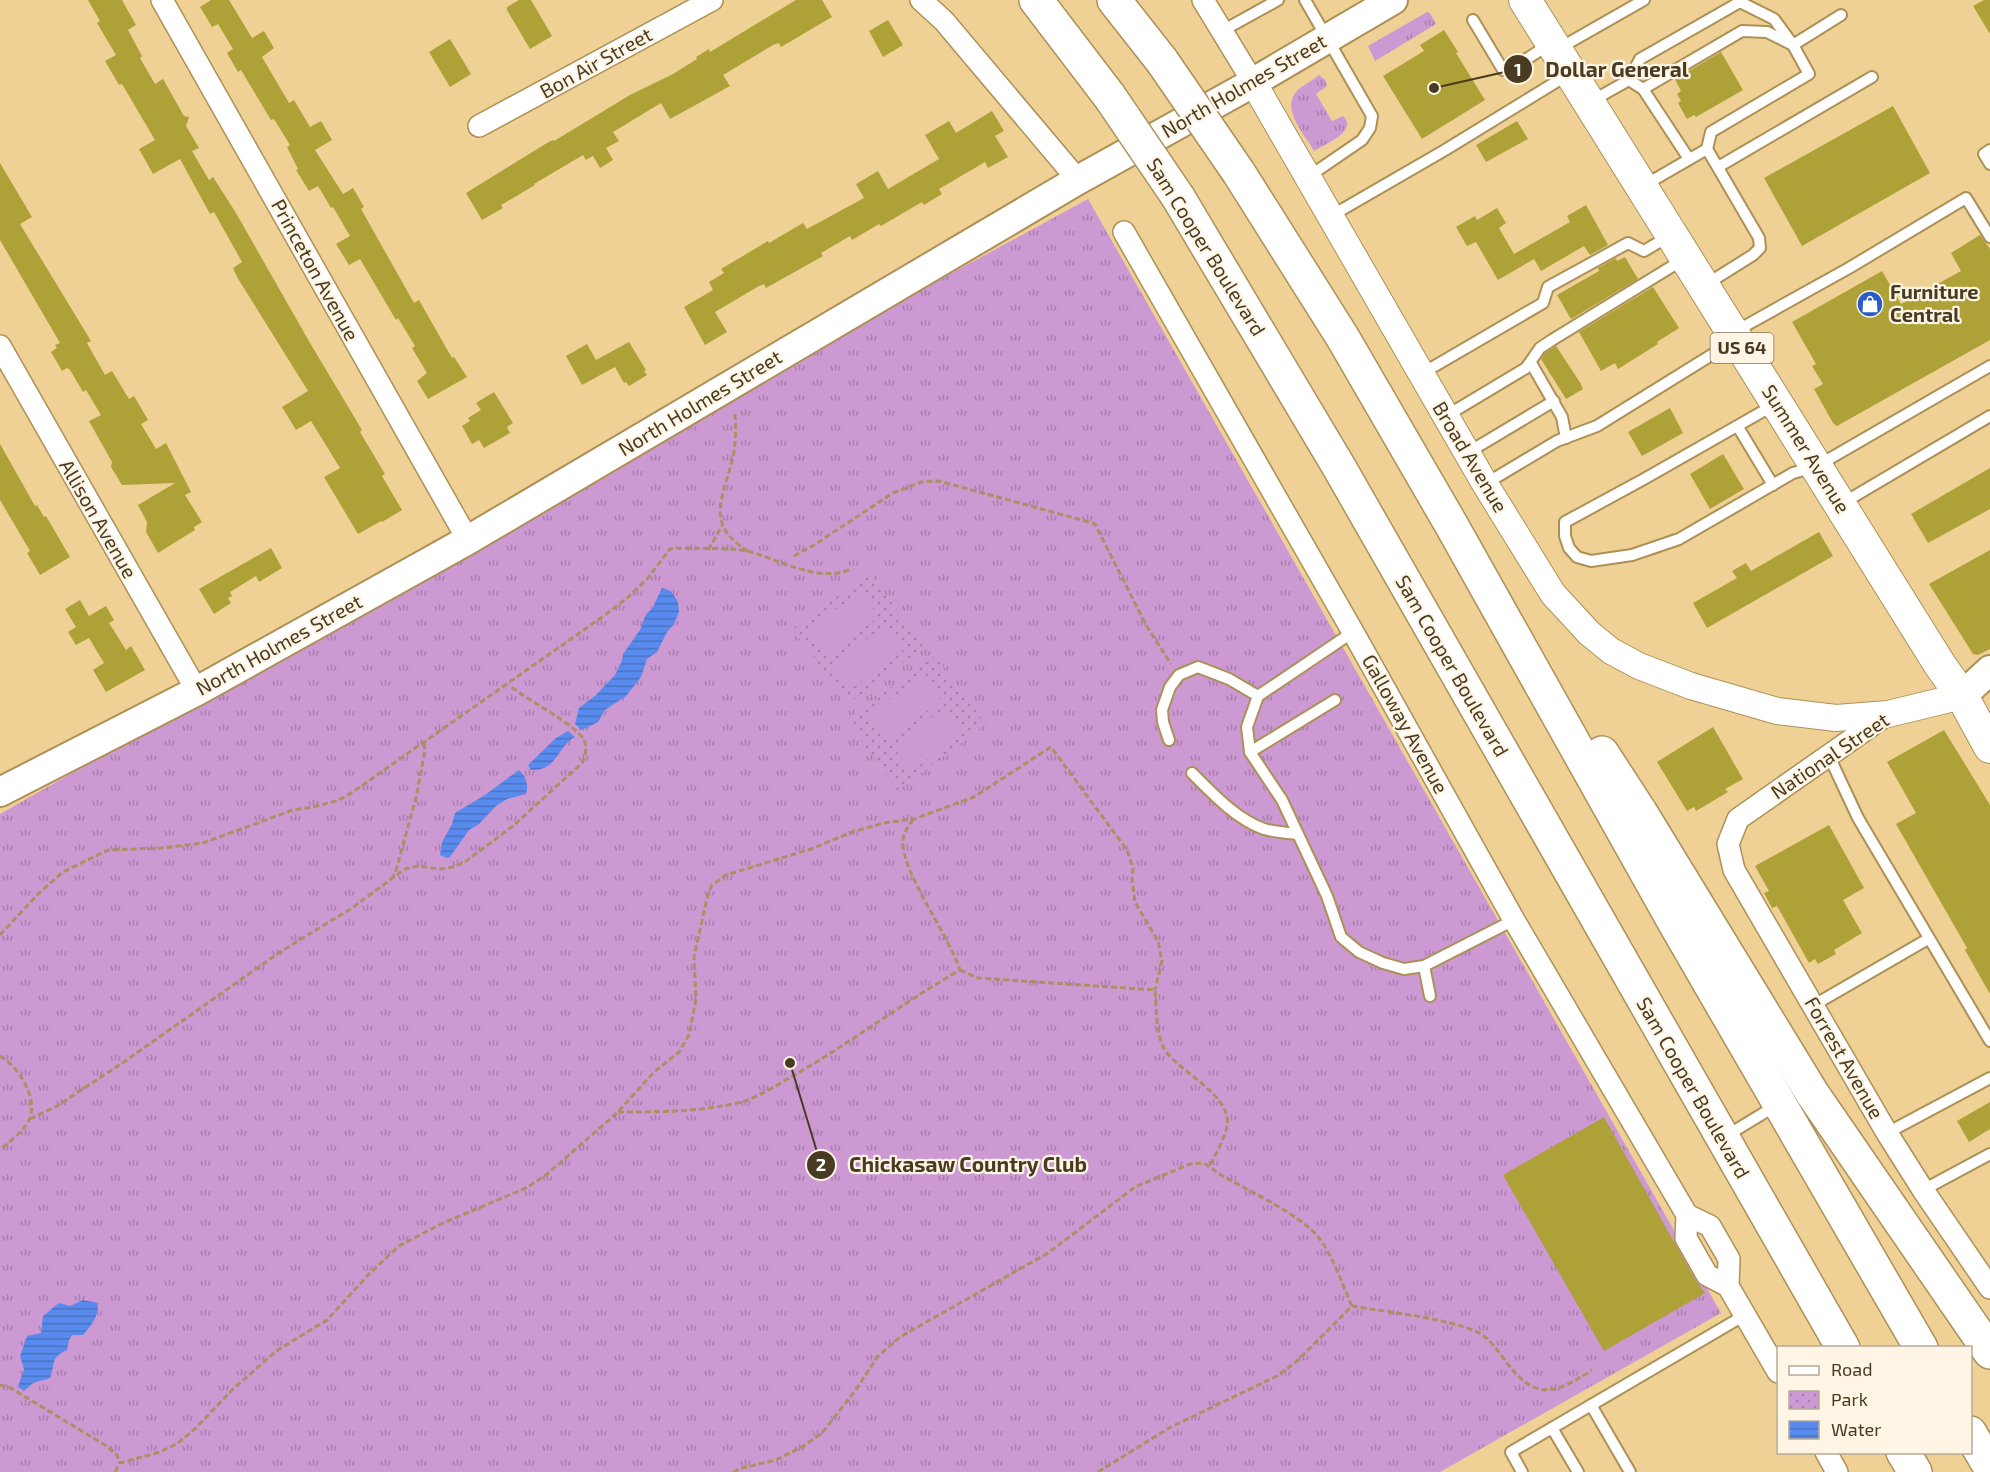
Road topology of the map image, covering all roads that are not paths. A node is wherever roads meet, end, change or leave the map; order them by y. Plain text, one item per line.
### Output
1 (162, 0) edge
2 (712, 0) edge
3 (921, 0) edge
4 (1036, 0) edge
5 (1114, 0) edge
6 (1203, 0) edge
7 (1278, 0) edge
8 (1305, 0) edge
9 (1393, 0) edge
10 (1525, 0) edge
11 (1644, 0) edge
12 (1739, 1) edge
13 (1841, 15) dead end
14 (1473, 20) dead end
15 (1222, 31) junction
16 (1327, 38) junction
17 (1793, 45) junction
18 (1560, 55) junction
19 (1872, 77) dead end
20 (1629, 80) junction
21 (1252, 82) junction
22 (1643, 88) junction
23 (1590, 102) junction
24 (479, 126) dead end
25 (1707, 148) junction
26 (1990, 150) edge
27 (1689, 159) junction
28 (1990, 164) edge
29 (1718, 166) junction
30 (1308, 177) junction
31 (1078, 180) junction
32 (1642, 186) junction
33 (1331, 216) junction
34 (1124, 232) dead end
35 (1990, 237) edge
36 (1679, 246) junction
37 (1704, 285) junction
38 (1735, 336) junction
39 (0, 346) edge
40 (1531, 363) junction
41 (1990, 366) edge
42 (1421, 374) junction
43 (1554, 401) junction
44 (1778, 403) junction
45 (1990, 416) edge
46 (1445, 417) junction
47 (1738, 427) junction
48 (1566, 438) junction
49 (1467, 453) junction
50 (1817, 466) junction
51 (1485, 484) junction
52 (1773, 485) junction
53 (1841, 505) junction
54 (1452, 526) junction
55 (468, 540) junction
56 (1353, 632) junction
57 (1990, 670) edge
58 (197, 691) junction
59 (1976, 695) edge
60 (1258, 696) junction
61 (1335, 700) dead end
62 (1888, 714) junction
63 (1169, 740) dead end
64 (1990, 747) edge
65 (1250, 752) junction
66 (1829, 756) junction
67 (1192, 773) dead end
68 (0, 792) edge
69 (1738, 819) joint
70 (1298, 834) junction
71 (1514, 920) junction
72 (1928, 939) junction
73 (1424, 966) junction
74 (1430, 996) dead end
75 (1814, 1005) junction
76 (1990, 1041) edge
77 (1990, 1078) edge
78 (1780, 1104) junction
79 (1887, 1133) junction
80 (1722, 1138) junction
81 (1990, 1154) edge
82 (1923, 1190) junction
83 (1990, 1288) edge
84 (1745, 1315) junction
85 (1842, 1346) edge
86 (1920, 1346) edge
87 (1990, 1352) edge
88 (1777, 1369) edge
89 (1591, 1405) junction
90 (1552, 1428) junction
91 (1972, 1435) edge
92 (1827, 1454) edge
93 (1904, 1454) edge
94 (1990, 1467) edge
95 (1522, 1472) edge
96 (1578, 1472) edge
97 (1629, 1472) edge
98 (1837, 1472) edge
99 (1914, 1472) edge

1 - 55 street, Princeton Avenue
2 - 24 street, Bon Air Street
3 - 31 street
4 - 80 highway, Sam Cooper Boulevard, bridge
5 - 54 highway, bridge
6 - 15 street, Broad Avenue
7 - 15 lane
8 - 16 lane
9 - 16 main road, North Holmes Street
10 - 18 main road, Summer Avenue / US 64
11 - 18 lane
12 - 17 lane
12 - 20 lane
13 - 17 lane
14 - 18 lane
15 - 21 street, Broad Avenue
16 - 21 main road, North Holmes Street
16 - 30 lane
17 - 22 lane
17 - 25 lane
18 - 23 main road, Summer Avenue / US 64
18 - 33 lane
19 - 29 lane
20 - 22 lane
20 - 23 lane
21 - 30 street, Broad Avenue
21 - 31 main road, North Holmes Street
22 - 27 lane
23 - 32 main road, Summer Avenue / US 64
25 - 27 lane
25 - 29 lane
26 - 28 lane
27 - 32 lane
29 - 37 lane
30 - 33 street, Broad Avenue
31 - 55 main road, North Holmes Street
32 - 36 main road, Summer Avenue / US 64
33 - 42 street, Broad Avenue
34 - 56 street, Galloway Avenue
35 - 38 lane
36 - 37 main road, Summer Avenue / US 64
36 - 40 lane
36 - 42 lane
37 - 38 main road, Summer Avenue / US 64
38 - 44 main road, Summer Avenue / US 64
38 - 48 lane
39 - 58 street, Allison Avenue
40 - 43 lane
40 - 46 lane
41 - 50 lane
42 - 46 street, Broad Avenue
43 - 48 lane
43 - 49 lane
44 - 47 lane
44 - 50 main road, Summer Avenue / US 64
45 - 53 lane
46 - 49 street, Broad Avenue
47 - 52 lane
47 - 52 lane
48 - 51 lane
49 - 51 street, Broad Avenue
50 - 52 lane
50 - 53 main road, Summer Avenue / US 64
51 - 62 street, Broad Avenue
53 - 59 main road, Summer Avenue / US 64
54 - 78 highway
54 - 87 highway
55 - 58 main road, North Holmes Street
56 - 60 lane
56 - 71 street, Galloway Avenue
57 - 59 main road, National Street
58 - 68 main road, North Holmes Street
59 - 62 street, National Street
59 - 64 main road, Summer Avenue / US 64
60 - 63 lane
60 - 65 lane
61 - 65 lane
62 - 66 street, National Street
65 - 70 lane
66 - 69 street, National Street
66 - 72 lane
67 - 70 lane
69 - 75 street, Forrest Avenue
70 - 73 lane
71 - 73 lane
71 - 84 street, Galloway Avenue
72 - 75 lane
72 - 76 lane
73 - 74 lane
75 - 79 street, Forrest Avenue
77 - 79 lane
78 - 80 lane
78 - 86 highway
79 - 82 street, Forrest Avenue
80 - 85 highway, Sam Cooper Boulevard
81 - 82 lane
82 - 83 street, Forrest Avenue
84 - 88 street, Galloway Avenue
84 - 89 lane
89 - 90 lane
89 - 97 lane
90 - 95 lane
90 - 96 lane
91 - 94 highway
92 - 98 street
93 - 99 highway

